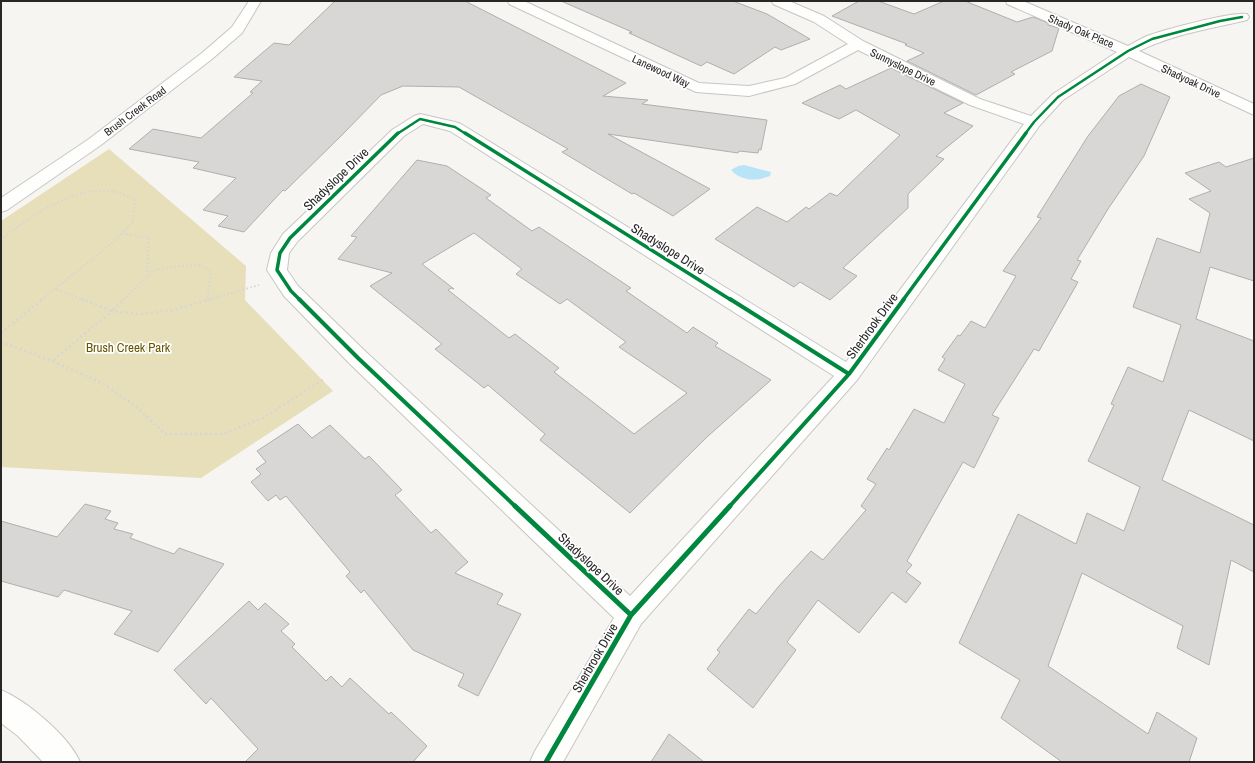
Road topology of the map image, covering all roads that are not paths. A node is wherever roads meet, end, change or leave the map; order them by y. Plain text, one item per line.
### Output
1 (255, 1) edge
2 (514, 1) edge
3 (778, 1) edge
4 (1012, 1) edge
5 (1242, 17) dead end
6 (858, 44) junction
7 (1128, 51) junction
8 (1254, 110) edge
9 (1034, 122) junction
10 (1, 206) edge
11 (849, 374) junction
12 (631, 615) junction
13 (1, 705) edge
14 (64, 762) edge
15 (546, 762) edge

1 - 10 street, Brush Creek Road
2 - 6 street, Lanewood Way
3 - 6 street, Sunnyslope Drive
4 - 7 street, Shady Oak Place
5 - 7 street, Sherbrook Drive
6 - 9 street, Sunnyslope Drive
7 - 8 street, Shadyoak Drive
7 - 9 street, Sherbrook Drive
9 - 11 street, Sherbrook Drive
11 - 12 street, Sherbrook Drive
11 - 12 street, Shadyslope Drive
12 - 15 street, Sherbrook Drive
13 - 14 street

